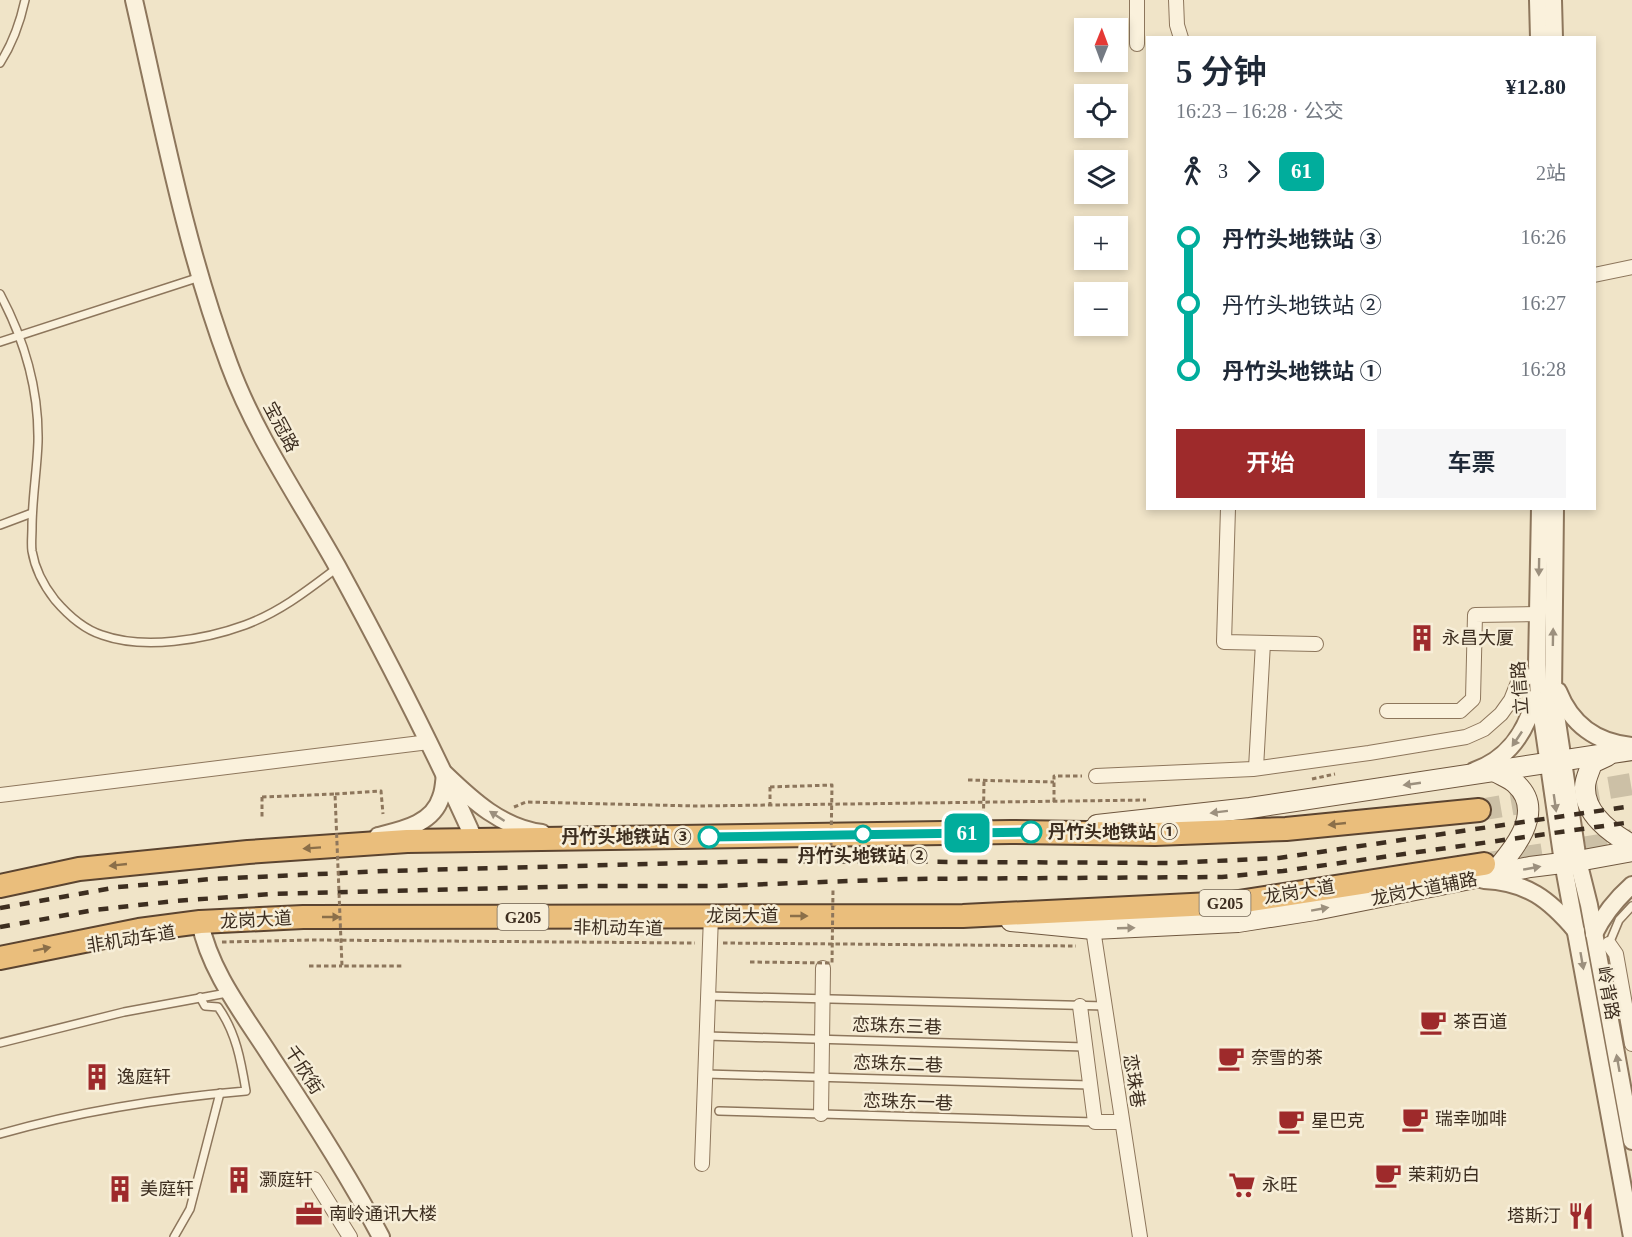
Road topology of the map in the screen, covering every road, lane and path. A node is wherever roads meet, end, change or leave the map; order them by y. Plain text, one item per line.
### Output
1 (25, 0) edge
2 (134, 0) edge
3 (1137, 0) edge
4 (1176, 0) edge
5 (1538, 0) edge
6 (1553, 0) edge
7 (1181, 36) edge
8 (1546, 36) edge
9 (1546, 36) edge
10 (1137, 44) dead end
11 (0, 63) edge
12 (1632, 267) edge
13 (1596, 275) edge
14 (201, 277) junction
15 (0, 294) edge
16 (19, 336) junction
17 (0, 342) edge
18 (1228, 510) edge
19 (1540, 510) edge
20 (1556, 510) edge
21 (32, 513) junction
22 (0, 525) edge
23 (337, 568) junction
24 (1538, 614) junction
25 (1263, 643) junction
26 (1316, 644) dead end
27 (1543, 680) junction
28 (1387, 711) dead end
29 (429, 742) junction
30 (1626, 749) edge
31 (1556, 762) junction
32 (1256, 768) junction
33 (1497, 772) junction
34 (445, 774) junction
35 (1096, 776) joint
36 (1452, 778) junction
37 (968, 780) dead end
38 (984, 780) junction
39 (1054, 782) junction
40 (335, 794) junction
41 (0, 795) edge
42 (770, 805) junction
43 (508, 810) dead end
44 (1479, 810) tunnel mouth
45 (383, 814) dead end
46 (262, 817) dead end
47 (1010, 832) junction
48 (593, 839) junction
49 (476, 841) junction
50 (1632, 845) edge
51 (344, 846) junction
52 (831, 846) dead end
53 (983, 846) dead end
54 (1632, 851) edge
55 (1571, 862) junction
56 (1483, 873) junction
57 (1632, 885) edge
58 (0, 886) edge
59 (832, 890) dead end
60 (1632, 906) edge
61 (711, 916) junction
62 (963, 916) junction
63 (202, 932) junction
64 (1586, 934) junction
65 (1095, 938) junction
66 (710, 943) junction
67 (1609, 944) junction
68 (0, 958) edge
69 (750, 962) dead end
70 (1600, 964) junction
71 (309, 966) dead end
72 (342, 966) junction
73 (404, 966) dead end
74 (823, 968) dead end
75 (230, 993) junction
76 (708, 996) junction
77 (200, 997) junction
78 (823, 999) junction
79 (1080, 1006) junction
80 (1105, 1006) junction
81 (1629, 1008) edge
82 (707, 1036) junction
83 (823, 1039) junction
84 (0, 1043) edge
85 (1632, 1044) edge
86 (1085, 1047) junction
87 (706, 1074) junction
88 (822, 1077) junction
89 (1090, 1085) junction
90 (220, 1093) junction
91 (720, 1112) dead end
92 (821, 1114) junction
93 (1095, 1122) junction
94 (1122, 1122) junction
95 (0, 1134) edge
96 (1632, 1141) edge
97 (702, 1164) dead end
98 (1626, 1167) edge
99 (314, 1179) dead end
100 (378, 1236) edge
101 (174, 1237) edge
102 (350, 1237) edge
103 (1140, 1237) edge
104 (1632, 1237) edge

1 - 11 lane
2 - 14 street, 宝冠路
3 - 10 street
4 - 7 street
5 - 8 street
6 - 9 street
12 - 13 street
14 - 16 lane
14 - 23 street, 宝冠路
15 - 16 lane
16 - 17 lane
16 - 21 lane
18 - 25 street
19 -> 24 street, 立信路
27 -> 20 street, 立信路
21 - 22 lane
21 - 23 lane
23 - 29 street, 宝冠路
24 - 27 street, 立信路
24 - 28 street
25 - 26 street
25 - 32 street
27 - 30 street
27 - 31 street, 立信路
27 - 32 street
27 -> 36 street
29 - 34 street, 宝冠路
29 - 41 street
30 - 31 main road
30 - 50 main road
31 - 33 main road
31 - 55 street, 立信路
32 - 35 street
33 - 36 main road
33 - 56 main road
48 -> 34 street
34 - 49 street, 宝冠路
34 - 51 street
35 - 39 path
36 -> 47 main road
37 - 38 path
38 - 39 path
38 - 53 path, bridge
39 - 42 path
40 - 45 path
40 - 46 path, bridge
40 - 72 path, bridge
42 - 43 path
42 - 52 path, bridge
44 -> 47 highway
47 - 48 highway
48 - 49 highway
49 - 51 highway
51 -> 58 highway
54 - 55 main road, 龙岗大道辅路
56 -> 55 main road, 龙岗大道辅路
55 - 64 street, 岭背路
56 - 62 highway, 龙岗大道 / G205
56 - 64 street
65 -> 56 main road, 龙岗大道辅路
57 - 64 street
59 - 69 path, bridge
60 - 67 lane
61 -> 62 highway, 龙岗大道 / G205
63 -> 61 highway, 龙岗大道 / G205
61 - 66 street
62 - 65 main road, 龙岗大道辅路
63 - 66 path, 非机动车道
68 -> 63 highway, 龙岗大道 / G205
63 - 75 street, 千欣街
64 - 70 street, 岭背路
64 -> 98 street, 岭背路
65 - 66 path, 非机动车道
65 - 80 street, 恋珠巷
66 - 76 street
67 - 70 lane
67 - 81 street
96 -> 70 street, 岭背路
71 - 72 path
72 - 73 path, bridge
74 - 78 street
75 - 77 lane
75 - 100 street, 千欣街
76 - 78 lane
76 - 82 street
77 - 84 lane
77 - 90 lane
78 - 79 lane
78 - 83 street
79 - 80 lane
79 - 86 street
80 - 94 street, 恋珠巷
81 - 85 street
82 - 83 lane, 恋珠东三巷
82 - 87 street
83 - 86 lane, 恋珠东三巷
83 - 88 street
86 - 89 street
87 - 88 lane, 恋珠东二巷
87 - 97 street
88 - 89 lane, 恋珠东二巷
88 - 92 street
89 - 93 street
90 - 95 lane
90 - 101 lane
91 - 92 lane, 恋珠东一巷
92 - 93 lane, 恋珠东一巷
93 - 94 street
94 - 103 street, 恋珠巷
98 - 104 street, 岭背路
99 - 102 street

